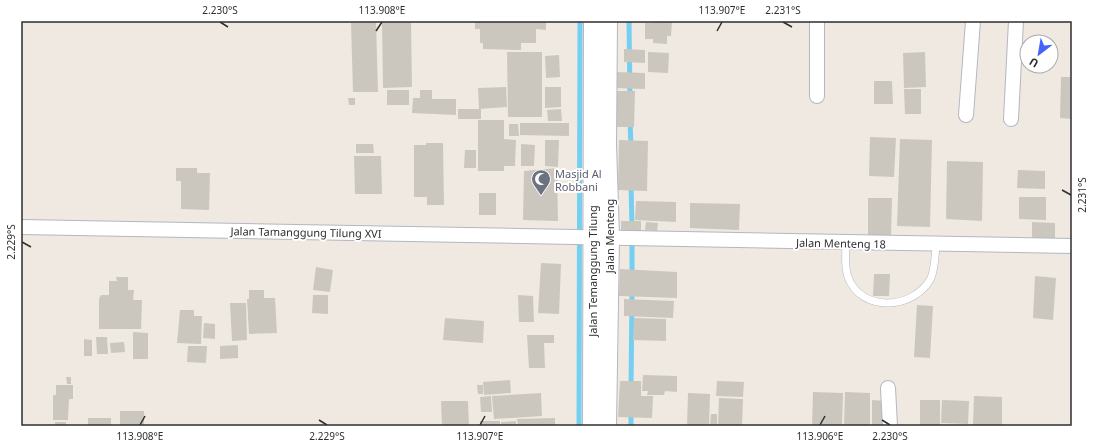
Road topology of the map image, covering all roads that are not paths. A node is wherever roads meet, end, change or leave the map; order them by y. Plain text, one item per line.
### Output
1 (593, 21) edge
2 (608, 21) edge
3 (817, 21) edge
4 (973, 21) edge
5 (1016, 21) edge
6 (817, 96) dead end
7 (966, 115) dead end
8 (1011, 119) dead end
9 (21, 227) edge
10 (591, 236) junction
11 (610, 237) junction
12 (846, 243) junction
13 (936, 245) junction
14 (1072, 246) edge
15 (888, 388) dead end
16 (592, 426) edge
17 (607, 426) edge
18 (890, 426) edge

1 - 10 street, Jalan Temanggung Tilung
2 - 11 street, Jalan Menteng
3 - 6 street
4 - 7 street
5 - 8 street
9 - 10 street, Jalan Tamanggung Tilung XVI
10 - 11 street, Jalan Tamanggung Tilung XVI
10 - 16 street, Jalan Temanggung Tilung
11 - 12 street, Jalan Menteng 18
11 - 17 street, Jalan Menteng
12 - 13 street, Jalan Menteng 18
12 - 13 lane
13 - 14 street, Jalan Menteng 18
15 - 18 street

